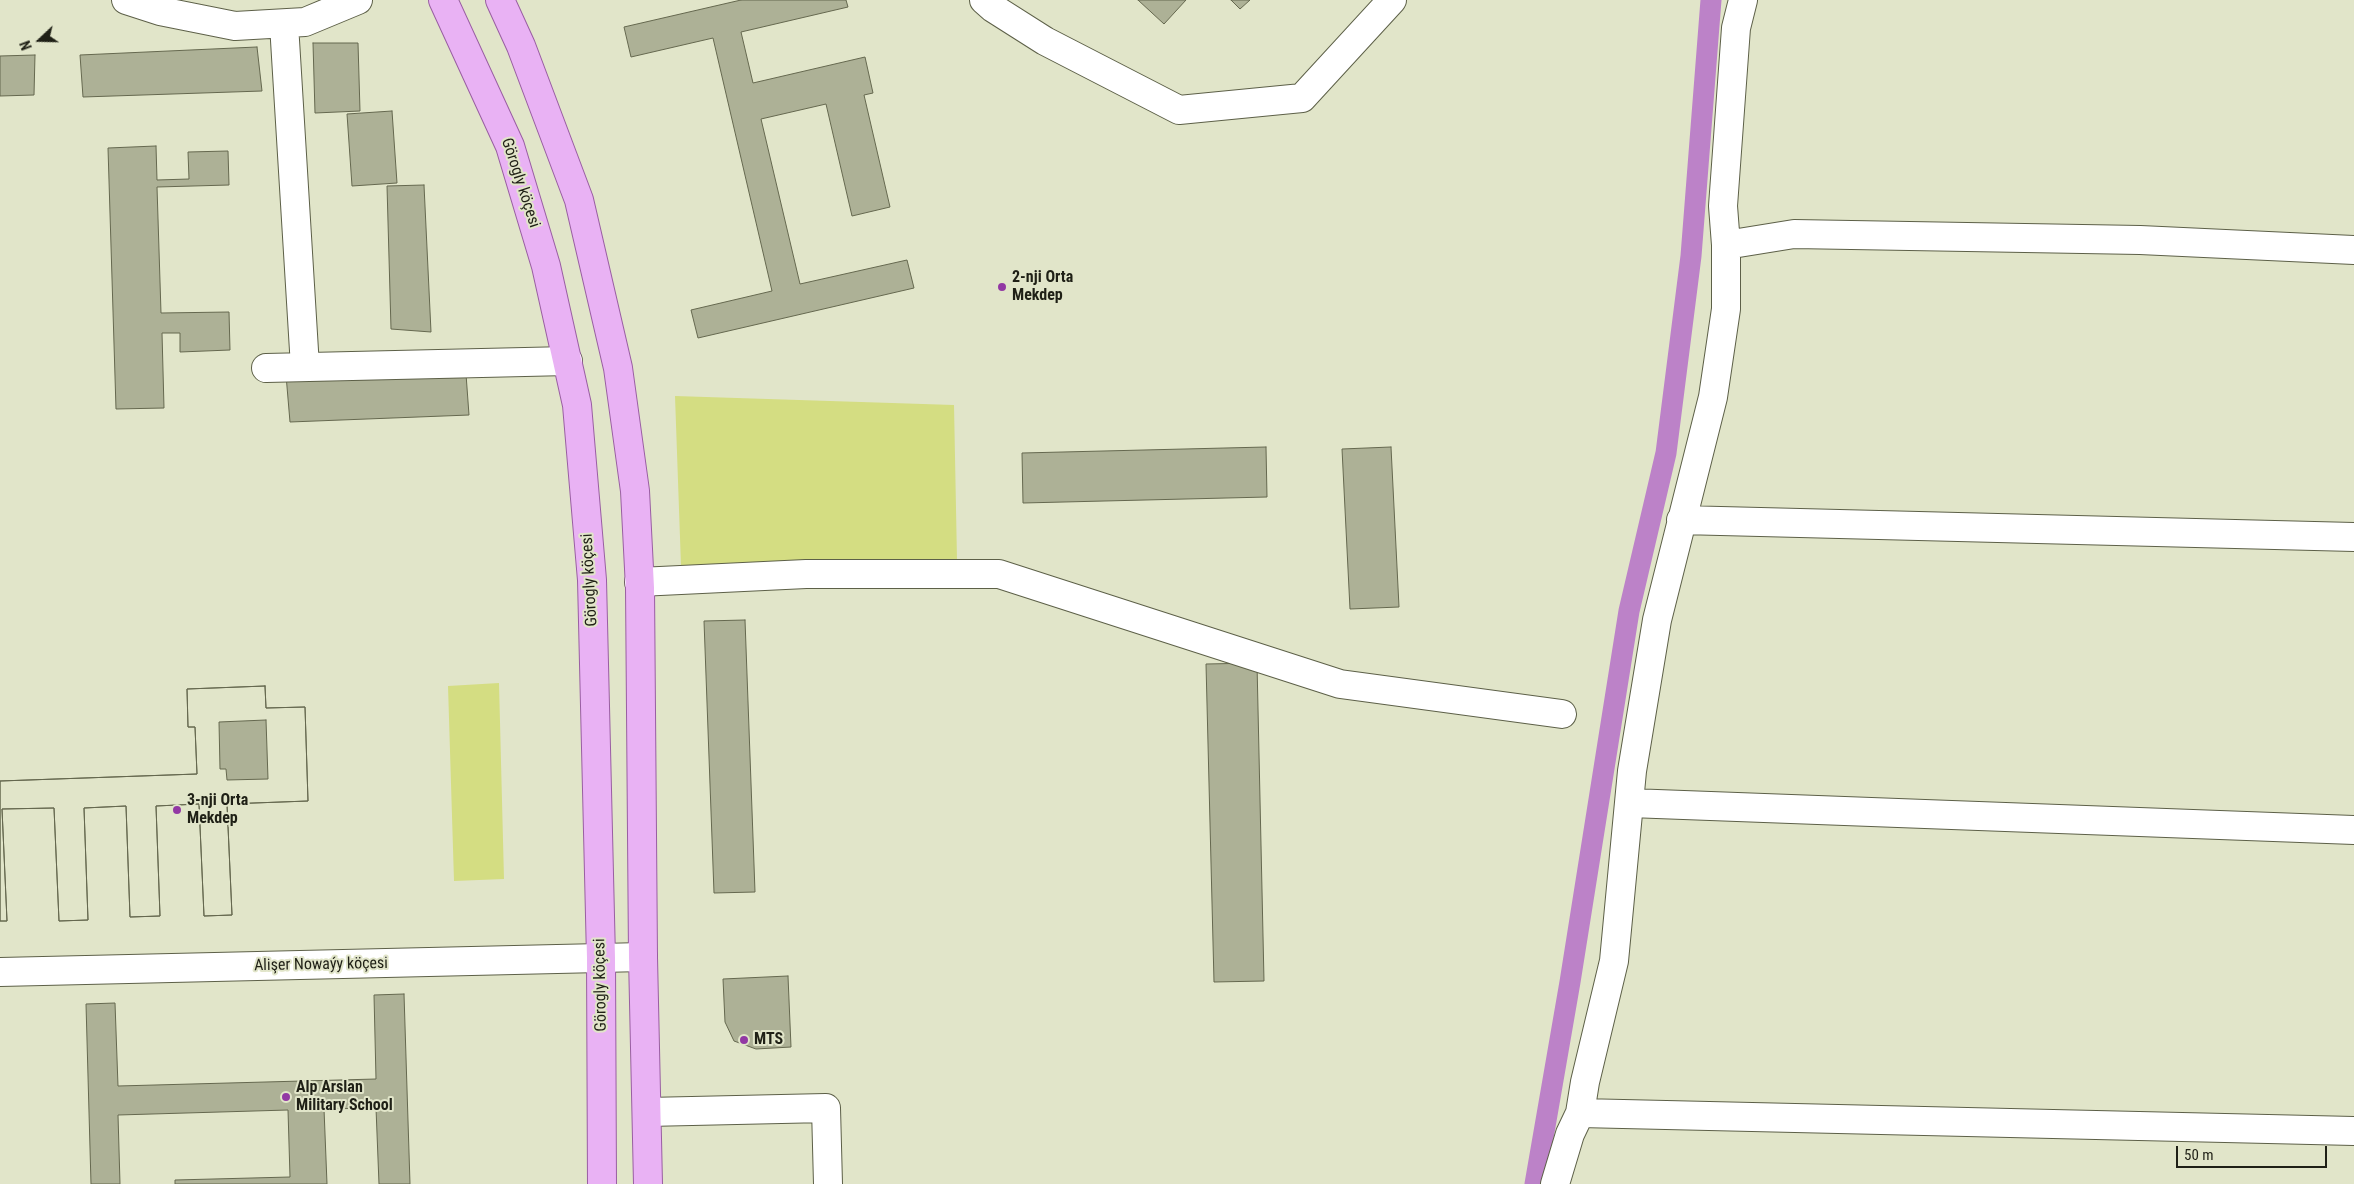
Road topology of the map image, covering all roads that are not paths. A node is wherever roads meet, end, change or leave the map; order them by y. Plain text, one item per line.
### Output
1 (126, 0) edge
2 (358, 0) edge
3 (443, 0) edge
4 (500, 0) edge
5 (984, 0) edge
6 (1392, 0) edge
7 (1742, 0) edge
8 (284, 24) junction
9 (1726, 245) junction
10 (2354, 250) edge
11 (568, 361) junction
12 (305, 366) junction
13 (266, 368) dead end
14 (1682, 520) junction
15 (2354, 537) edge
16 (639, 582) junction
17 (1562, 714) dead end
18 (1630, 803) junction
19 (2354, 830) edge
20 (643, 957) junction
21 (601, 958) junction
22 (0, 972) edge
23 (647, 1112) junction
24 (1580, 1113) junction
25 (2354, 1131) edge
26 (602, 1184) edge
27 (648, 1184) edge
28 (828, 1184) edge
29 (1555, 1184) edge

1 - 8 street
2 - 8 street
3 - 11 main road, Görogly köçesi
4 - 16 main road
5 - 6 street
7 - 9 street
8 - 12 street
9 - 10 street
9 - 14 street
11 - 12 street
11 - 21 main road, Görogly köçesi
12 - 13 street
14 - 15 street
14 - 18 street
16 - 17 street
16 - 20 main road
18 - 19 street
18 - 24 street
20 - 21 street, Alişer Nowaýy köçesi
20 - 23 main road
21 - 22 street, Alişer Nowaýy köçesi
21 - 26 main road, Görogly köçesi
23 - 27 main road
23 - 28 street
24 - 25 street
24 - 29 street

